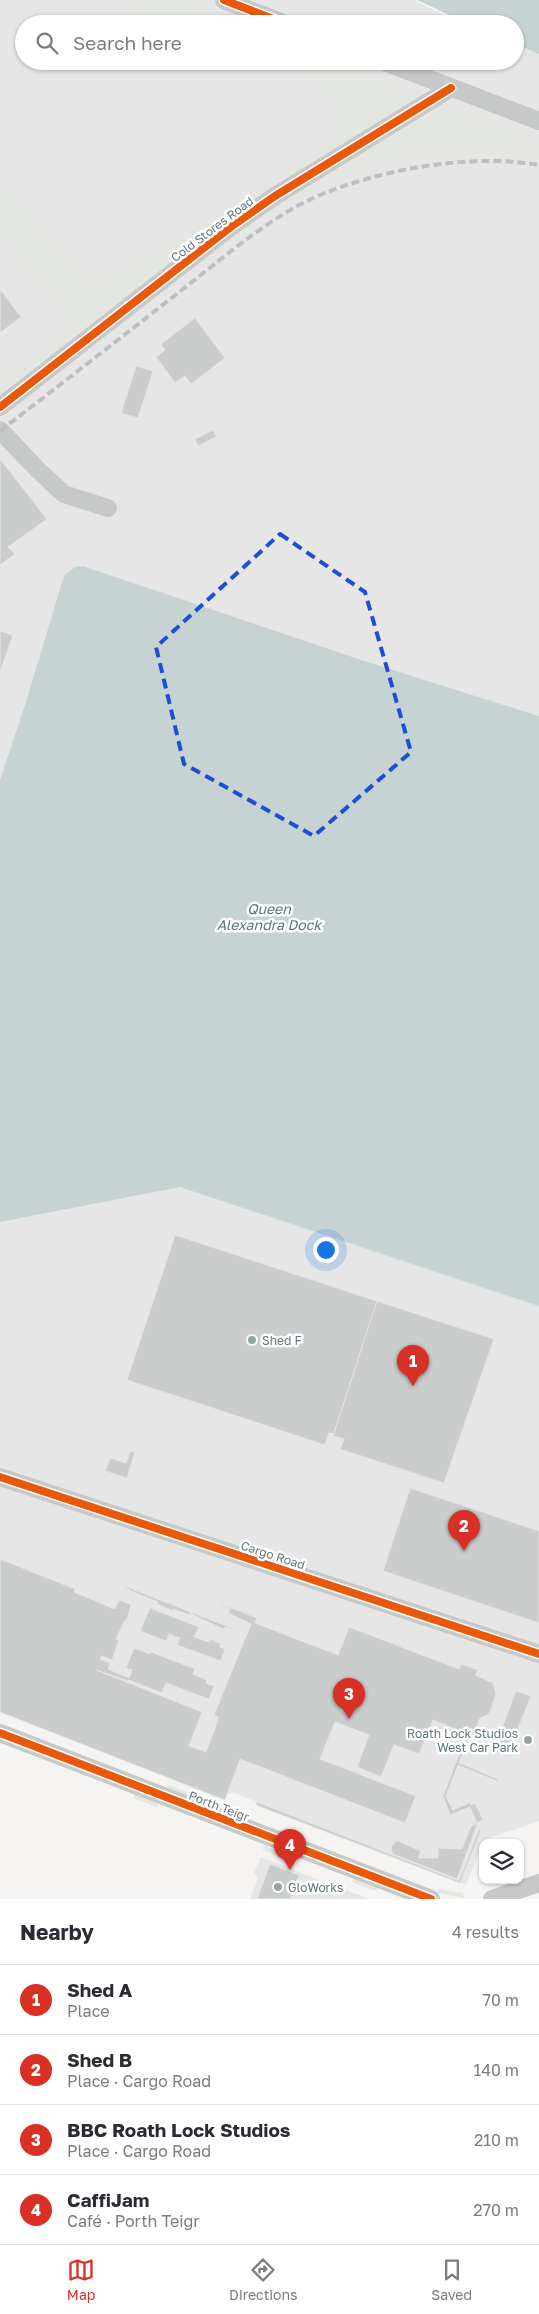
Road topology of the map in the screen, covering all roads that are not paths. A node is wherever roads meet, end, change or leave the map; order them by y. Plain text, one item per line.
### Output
1 (224, 0) edge
2 (263, 15) edge
3 (405, 70) edge
4 (451, 88) junction
5 (539, 121) edge
6 (0, 407) edge
7 (0, 430) edge
8 (108, 508) dead end
9 (0, 1477) edge
10 (539, 1654) edge
11 (0, 1733) edge
12 (539, 1883) edge
13 (431, 1899) edge
14 (492, 1899) edge

1 - 2 street
3 - 4 street
4 - 5 street
4 - 6 street, Cold Stores Road
7 - 8 street
9 - 10 street, Cargo Road
11 - 13 street, Porth Teigr
12 - 14 street

